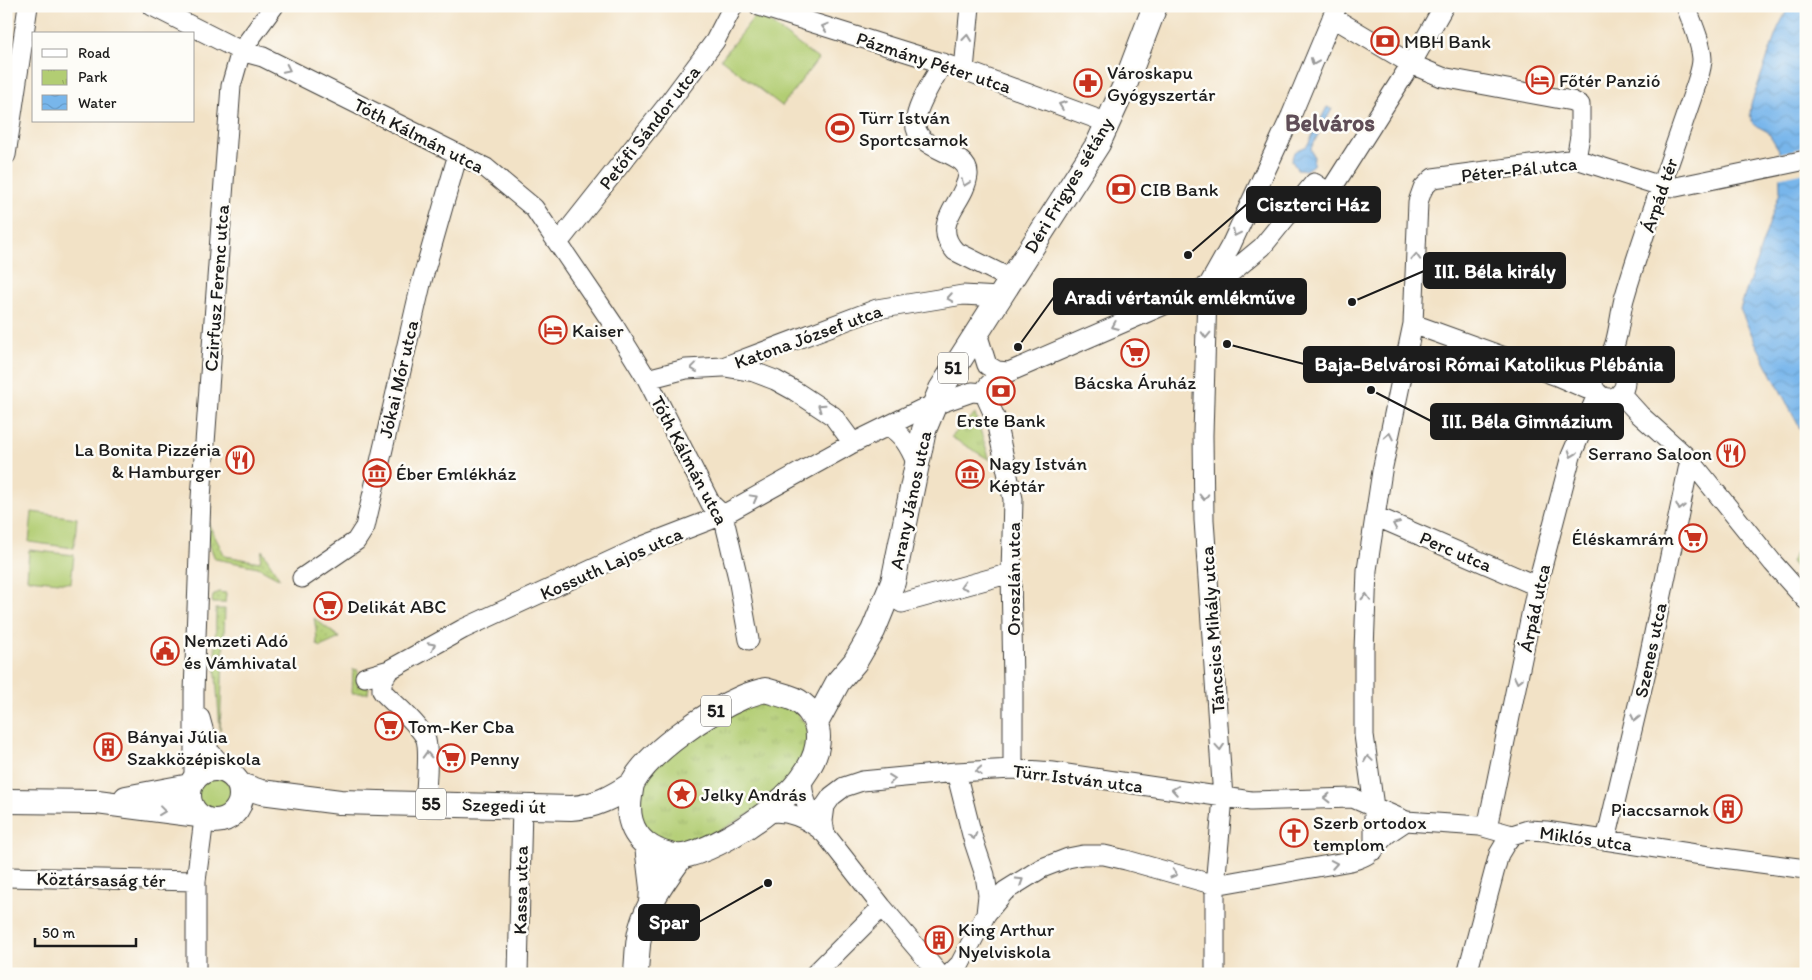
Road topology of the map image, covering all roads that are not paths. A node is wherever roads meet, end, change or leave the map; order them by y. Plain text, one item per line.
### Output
1 (28, 6) edge
2 (152, 6) edge
3 (274, 6) edge
4 (733, 6) edge
5 (759, 6) edge
6 (970, 6) edge
7 (1155, 6) edge
8 (1444, 6) edge
9 (1686, 6) edge
10 (1334, 12) edge
11 (185, 14) edge
12 (241, 51) junction
13 (943, 63) junction
14 (1411, 64) junction
15 (964, 70) junction
16 (1108, 123) junction
17 (458, 154) junction
18 (6, 155) edge
19 (1576, 159) junction
20 (1806, 160) edge
21 (1661, 186) junction
22 (558, 242) junction
23 (1005, 288) junction
24 (1208, 289) junction
25 (1413, 324) junction
26 (977, 333) junction
27 (723, 367) junction
28 (1009, 372) junction
29 (1617, 378) junction
30 (647, 379) junction
31 (1596, 391) junction
32 (984, 393) junction
33 (933, 405) junction
34 (888, 426) junction
35 (853, 443) junction
36 (1690, 460) junction
37 (916, 462) junction
38 (723, 515) junction
39 (1375, 516) junction
40 (1011, 574) junction
41 (302, 578) dead end
42 (1537, 586) junction
43 (888, 594) junction
44 (1806, 600) edge
45 (750, 640) dead end
46 (389, 670) junction
47 (366, 677) dead end
48 (838, 682) junction
49 (194, 692) junction
50 (796, 700) junction
51 (816, 723) junction
52 (1012, 769) junction
53 (956, 772) junction
54 (804, 775) junction
55 (235, 779) junction
56 (192, 782) junction
57 (632, 784) junction
58 (1223, 798) junction
59 (6, 801) edge
60 (97, 802) junction
61 (340, 802) junction
62 (425, 804) junction
63 (522, 806) junction
64 (1374, 807) junction
65 (583, 808) junction
66 (236, 812) junction
67 (764, 814) junction
68 (201, 817) junction
69 (1406, 821) junction
70 (630, 824) junction
71 (1488, 828) junction
72 (821, 830) junction
73 (1512, 835) junction
74 (1606, 840) junction
75 (647, 846) junction
76 (1374, 850) junction
77 (681, 857) junction
78 (1806, 869) edge
79 (6, 877) edge
80 (196, 881) junction
81 (1215, 885) junction
82 (651, 904) junction
83 (882, 906) junction
84 (986, 914) junction
85 (196, 974) edge
86 (518, 974) edge
87 (636, 974) edge
88 (815, 974) edge
89 (939, 974) edge
90 (950, 974) edge
91 (1216, 974) edge
92 (1467, 974) edge

1 - 18 street
2 - 11 street, Tóth Kálmán utca
3 - 12 street, Czirfusz Ferenc utca
4 - 22 street, Petőfi Sándor utca
13 -> 5 street, Pázmány Péter utca
15 -> 6 street
7 - 16 main road, Déri Frigyes sétány / 51
8 - 14 street
9 - 21 street, Árpád tér
10 - 14 street
10 -> 24 street
11 - 12 street, Tóth Kálmán utca
12 -> 17 street, Tóth Kálmán utca
12 - 49 street, Czirfusz Ferenc utca
13 - 15 street, Pázmány Péter utca
13 -> 23 street
14 - 19 street
14 - 24 street
16 -> 15 street, Pázmány Péter utca
16 - 23 main road, Déri Frigyes sétány / 51
17 - 22 street, Tóth Kálmán utca
17 - 41 street, Jókai Mór utca
19 - 21 street, Péter-Pál utca
25 -> 19 street, Péter-Pál utca
20 - 21 street, Péter-Pál utca
21 - 29 street, Árpád tér
22 - 30 street, Tóth Kálmán utca
23 - 26 main road, Arany János utca / 51
23 -> 27 street, Katona József utca
24 -> 28 street
24 -> 58 street, Táncsics Mihály utca
25 - 31 street
39 -> 25 street
26 - 28 street
26 - 33 main road, Arany János utca / 51
27 -> 30 street, Katona József utca
35 -> 27 street
28 - 32 street
29 - 31 street
29 - 31 street
29 - 36 street
30 - 38 street, Tóth Kálmán utca
31 -> 42 street, Árpád utca
32 - 33 street, Kossuth Lajos utca
32 - 40 street, Oroszlán utca
33 - 34 street, Kossuth Lajos utca
33 - 37 main road, Arany János utca / 51
34 - 35 street, Kossuth Lajos utca
34 - 37 street
38 -> 35 street, Kossuth Lajos utca
36 - 44 street
36 -> 74 street, Szenes utca
37 - 43 main road, Arany János utca / 51
38 - 45 street, Tóth Kálmán utca
46 -> 38 street, Kossuth Lajos utca
42 -> 39 street, Perc utca
64 -> 39 street
40 -> 43 street
40 - 52 street, Oroszlán utca
42 -> 71 street, Árpád utca
43 - 48 main road, Arany János utca / 51
46 - 47 street, Kossuth Lajos utca
62 -> 46 street
48 - 50 main road, 51
48 - 51 main road, Arany János utca / 51
49 - 55 street
49 - 56 street
50 - 51 main road, 51
50 - 57 main road, 51
51 - 54 main road, 51
52 -> 53 street, Türr István utca
58 -> 52 street, Türr István utca
72 -> 53 street, Türr István utca
53 -> 84 street
54 - 67 main road, 51
54 - 72 street
55 - 56 main road, 55
55 - 61 main road, Szegedi út / 55
55 - 66 main road
56 - 60 main road, 55
56 - 68 main road
57 - 65 main road, Szegedi út / 55
57 - 70 main road, 51
64 -> 58 street, Miklós utca
58 - 81 street, Táncsics Mihály utca
59 - 60 main road, 55
60 -> 68 main road, 55
61 - 62 main road, Szegedi út / 55
61 - 66 main road, Szegedi út / 55
62 - 63 main road, Szegedi út / 55
63 - 65 main road, Szegedi út / 55
63 - 86 street, Kassa utca
64 - 69 street, Miklós utca
64 - 76 street
65 - 70 main road, 55
66 - 68 main road, 55
67 - 72 street
67 - 77 main road, 51
68 - 80 street
69 - 71 street, Miklós utca
69 - 76 street
70 - 75 main road
71 - 73 street, Miklós utca
72 - 83 street
73 - 74 street, Miklós utca
73 - 92 street
74 - 78 street, Miklós utca
75 - 77 main road
75 - 82 main road
81 -> 76 street
77 - 82 main road
79 - 80 street, Köztársaság tér
80 - 85 street
84 -> 81 street
81 - 91 street, Táncsics Mihály utca
82 - 87 main road
83 - 88 street
83 - 89 street
84 - 90 street

